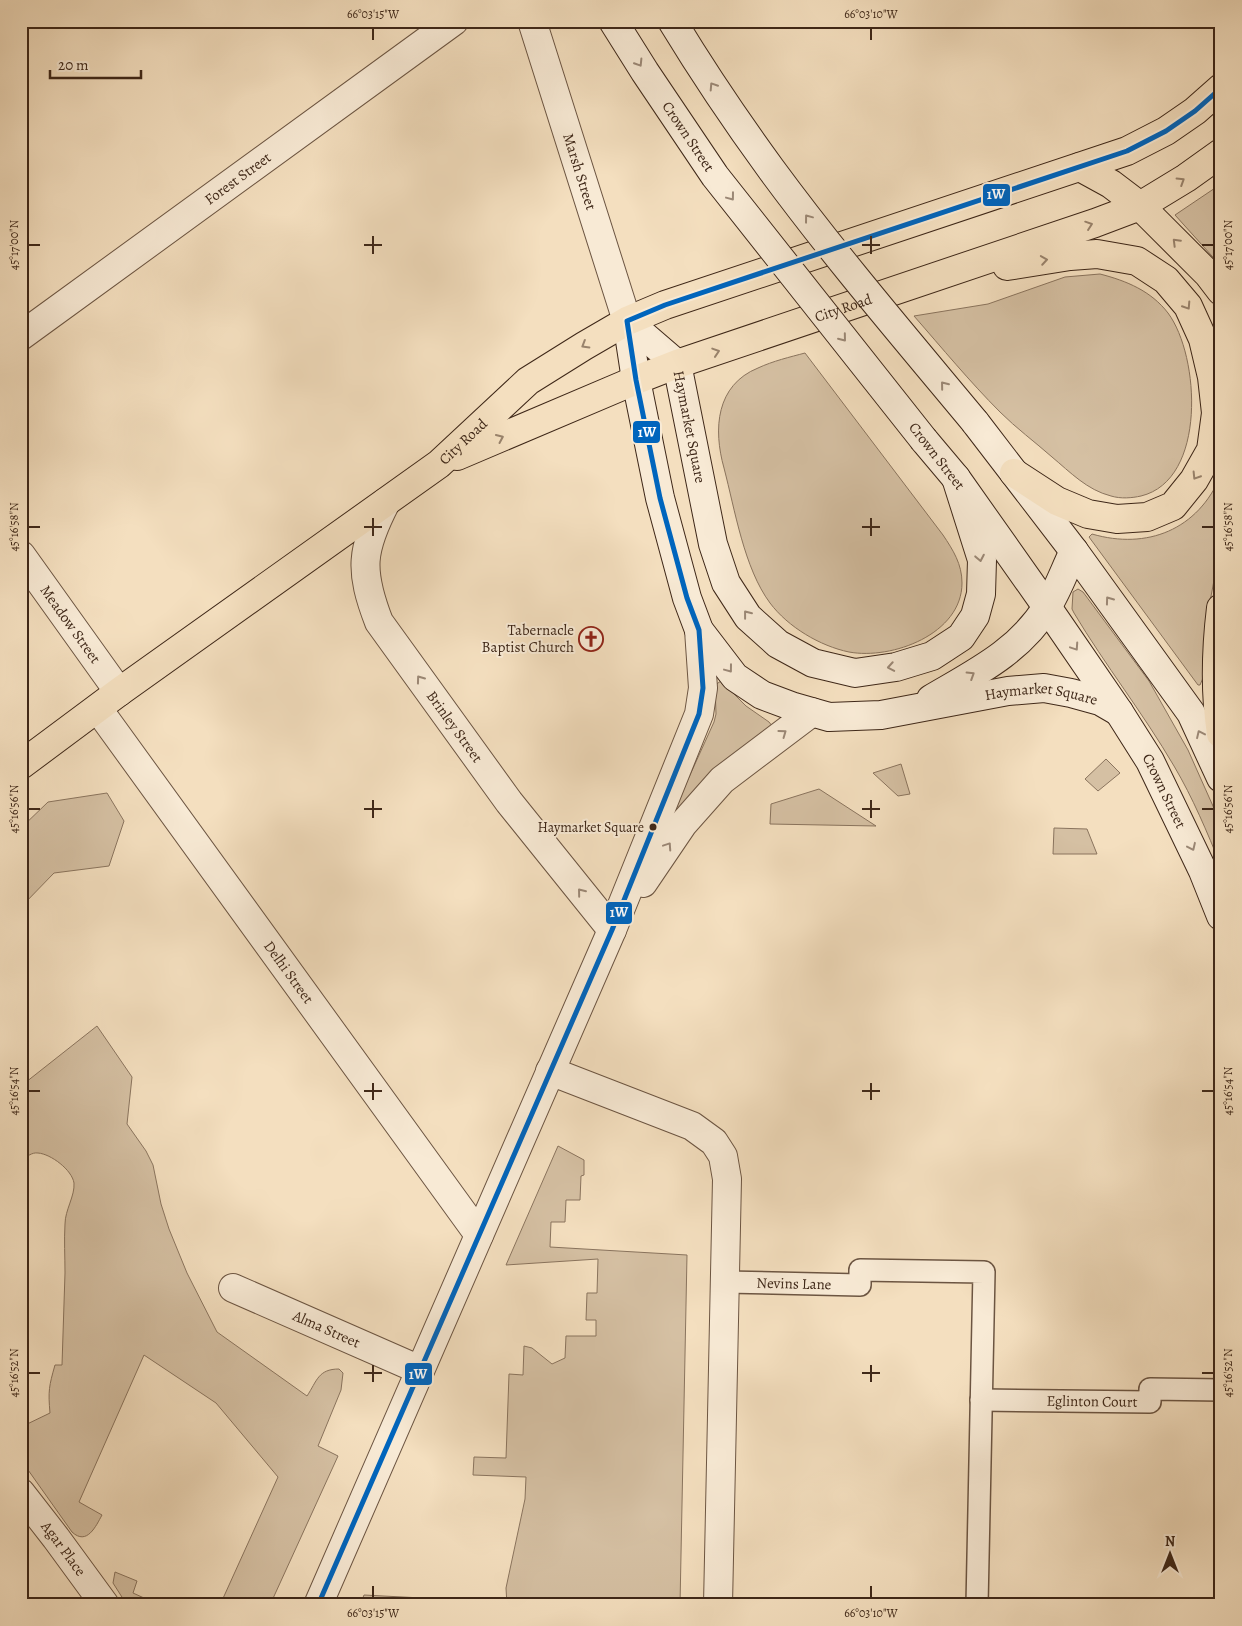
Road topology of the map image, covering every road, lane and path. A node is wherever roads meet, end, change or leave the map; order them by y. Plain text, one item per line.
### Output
1 (454, 21) edge
2 (532, 21) edge
3 (613, 21) edge
4 (672, 21) edge
5 (1221, 88) edge
6 (1221, 153) edge
7 (1080, 167) junction
8 (1140, 206) junction
9 (927, 279) junction
10 (1221, 291) edge
11 (627, 321) junction
12 (21, 336) edge
13 (677, 364) junction
14 (636, 380) junction
15 (439, 464) junction
16 (1014, 473) junction
17 (956, 478) junction
18 (386, 502) junction
19 (1074, 551) junction
20 (21, 555) edge
21 (1047, 607) junction
22 (1221, 608) edge
23 (699, 630) junction
24 (119, 692) junction
25 (98, 709) junction
26 (914, 709) junction
27 (812, 712) junction
28 (1119, 712) junction
29 (1221, 734) edge
30 (21, 765) edge
31 (1221, 778) edge
32 (1221, 916) edge
33 (612, 930) junction
34 (550, 1071) junction
35 (479, 1235) junction
36 (725, 1282) junction
37 (233, 1288) dead end
38 (420, 1370) junction
39 (1221, 1390) edge
40 (982, 1400) junction
41 (21, 1493) edge
42 (105, 1605) edge
43 (318, 1605) edge
44 (718, 1605) edge
45 (977, 1605) edge

1 - 12 street, Forest Street
2 - 11 street, Marsh Street
3 -> 17 street, Crown Street, bridge
16 -> 4 street, bridge
5 - 7 main road, City Road
8 -> 6 main road, City Road
7 - 8 main road
7 - 11 main road, City Road
9 -> 8 main road, City Road
10 -> 8 main road
13 -> 9 main road, City Road
9 -> 16 main road
11 - 13 street, Haymarket Square
11 - 14 street, Haymarket Square
11 -> 15 main road, City Road
13 - 14 main road, City Road
17 -> 13 street, Haymarket Square
15 -> 14 main road, City Road
14 - 23 street, Haymarket Square
15 - 18 main road
16 - 19 street
17 - 21 street, Crown Street
18 - 24 main road
33 -> 18 street, Brinley Street
19 - 21 street
31 -> 19 street
20 - 24 street, Meadow Street
26 -> 21 street
21 -> 28 street, Crown Street
22 - 29 main road
23 -> 27 street, Haymarket Square
23 - 33 street
24 - 25 main road
25 - 30 main road
25 - 35 street, Delhi Street
26 - 27 street, Haymarket Square
26 - 28 street, Haymarket Square
33 -> 27 street
28 -> 32 street, Crown Street
33 - 34 street
34 - 35 street
34 - 36 street
35 - 38 street
36 - 40 street, Nevins Lane
36 - 44 street
37 - 38 street, Alma Street
38 - 43 street
39 - 40 street, Eglinton Court
40 - 45 street
41 - 42 street, Agar Place

